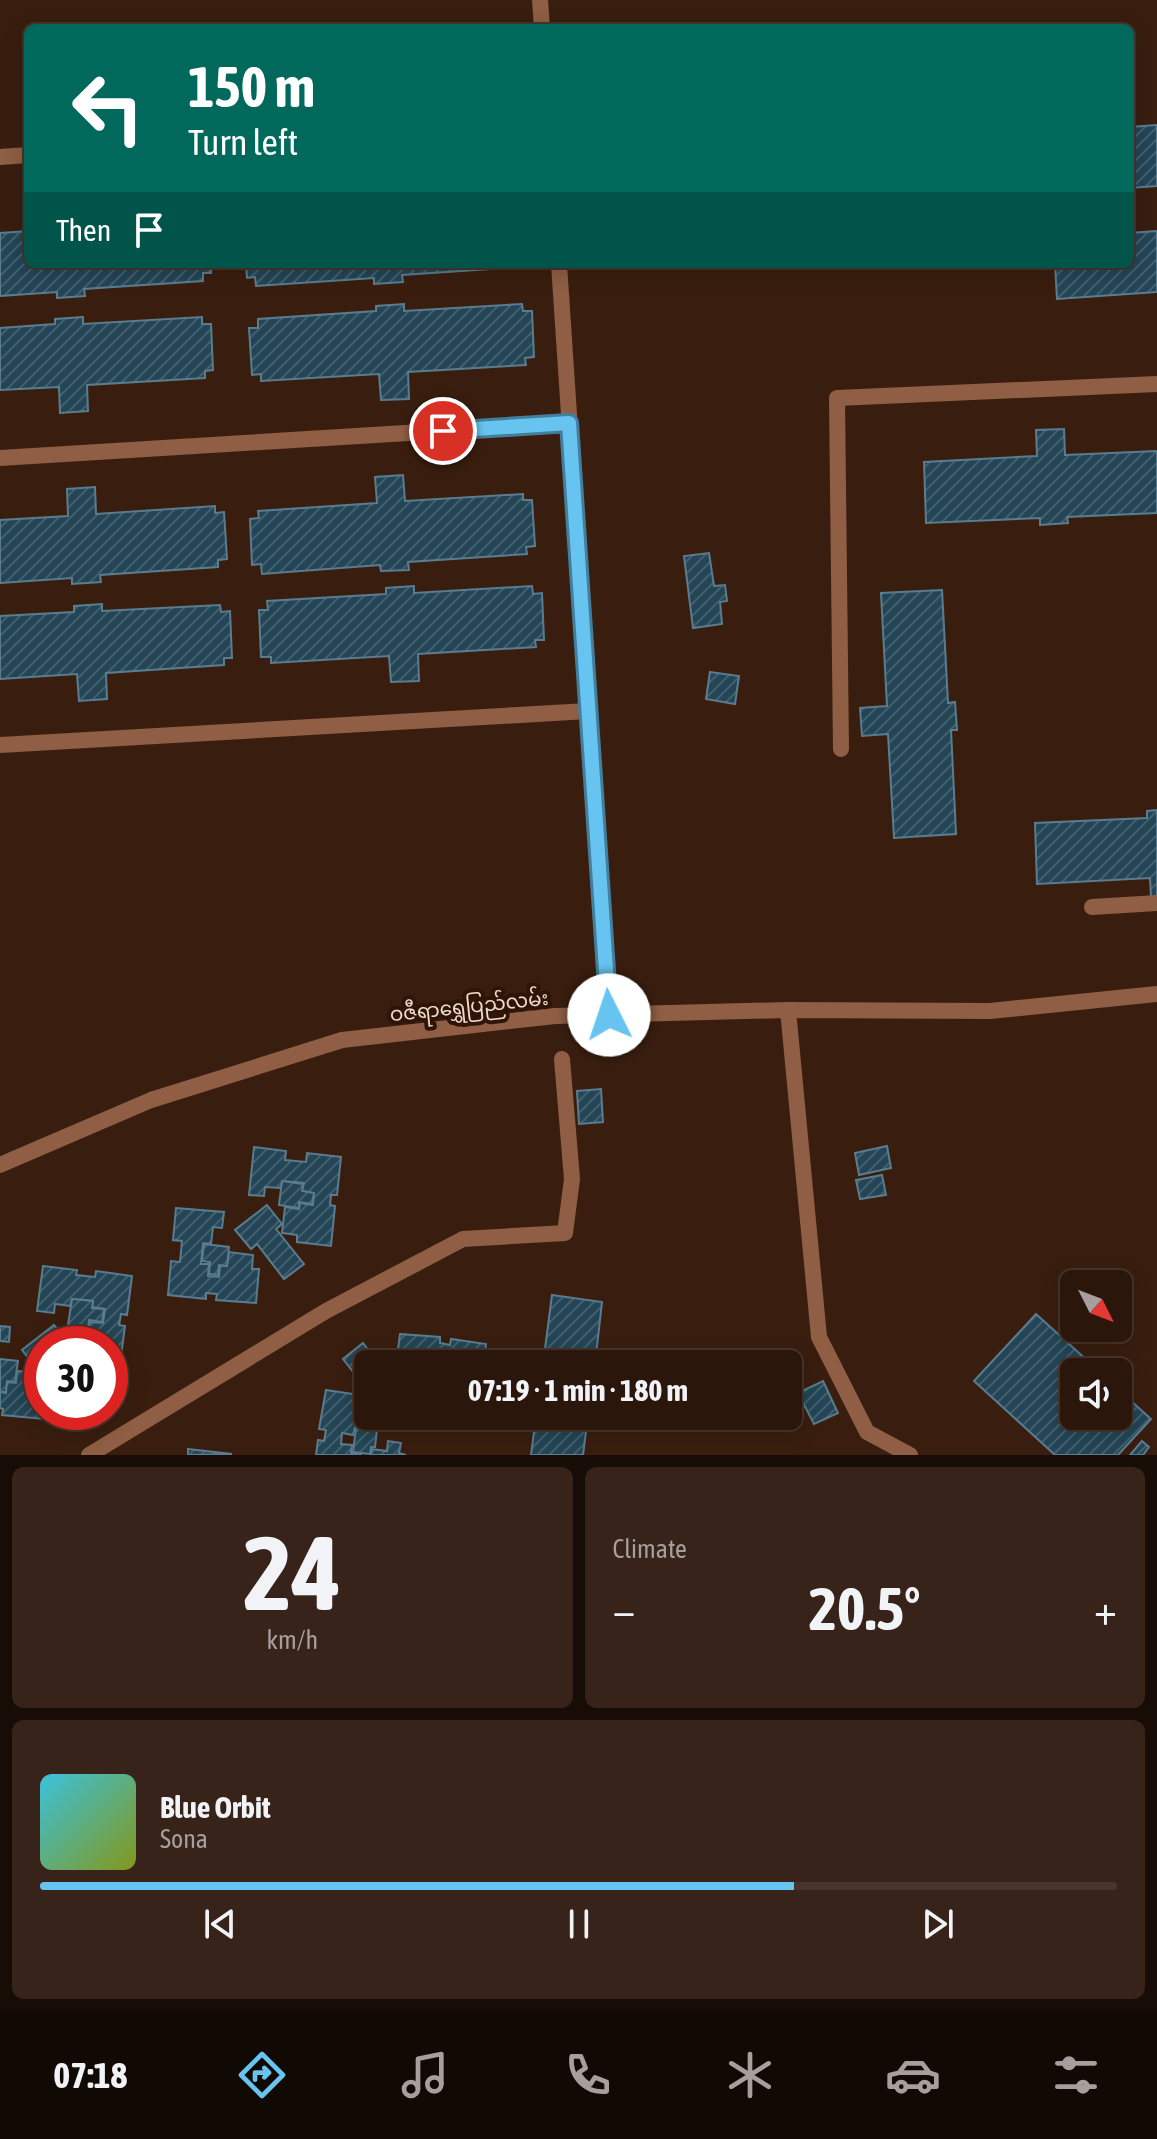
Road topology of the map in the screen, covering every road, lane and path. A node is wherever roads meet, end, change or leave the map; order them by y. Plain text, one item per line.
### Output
1 (540, 0) edge
2 (542, 24) edge
3 (24, 155) edge
4 (0, 157) edge
5 (559, 268) edge
6 (1157, 384) edge
7 (569, 423) junction
8 (0, 458) edge
9 (588, 711) junction
10 (0, 745) edge
11 (841, 749) dead end
12 (1157, 903) edge
13 (1092, 907) dead end
14 (1157, 994) edge
15 (788, 1010) junction
16 (609, 1015) junction
17 (562, 1059) dead end
18 (0, 1165) edge
19 (89, 1455) edge
20 (910, 1455) edge

1 - 2 street
3 - 4 street
5 - 7 street
6 - 11 street
7 - 8 street
7 - 9 street
9 - 10 street
9 - 16 street
12 - 13 street
14 - 15 street, ဝဇီရာရွှေပြည်လမ်း
15 - 16 street, ဝဇီရာရွှေပြည်လမ်း
15 - 20 street
16 - 18 street, ဝဇီရာရွှေပြည်လမ်း
17 - 19 street

